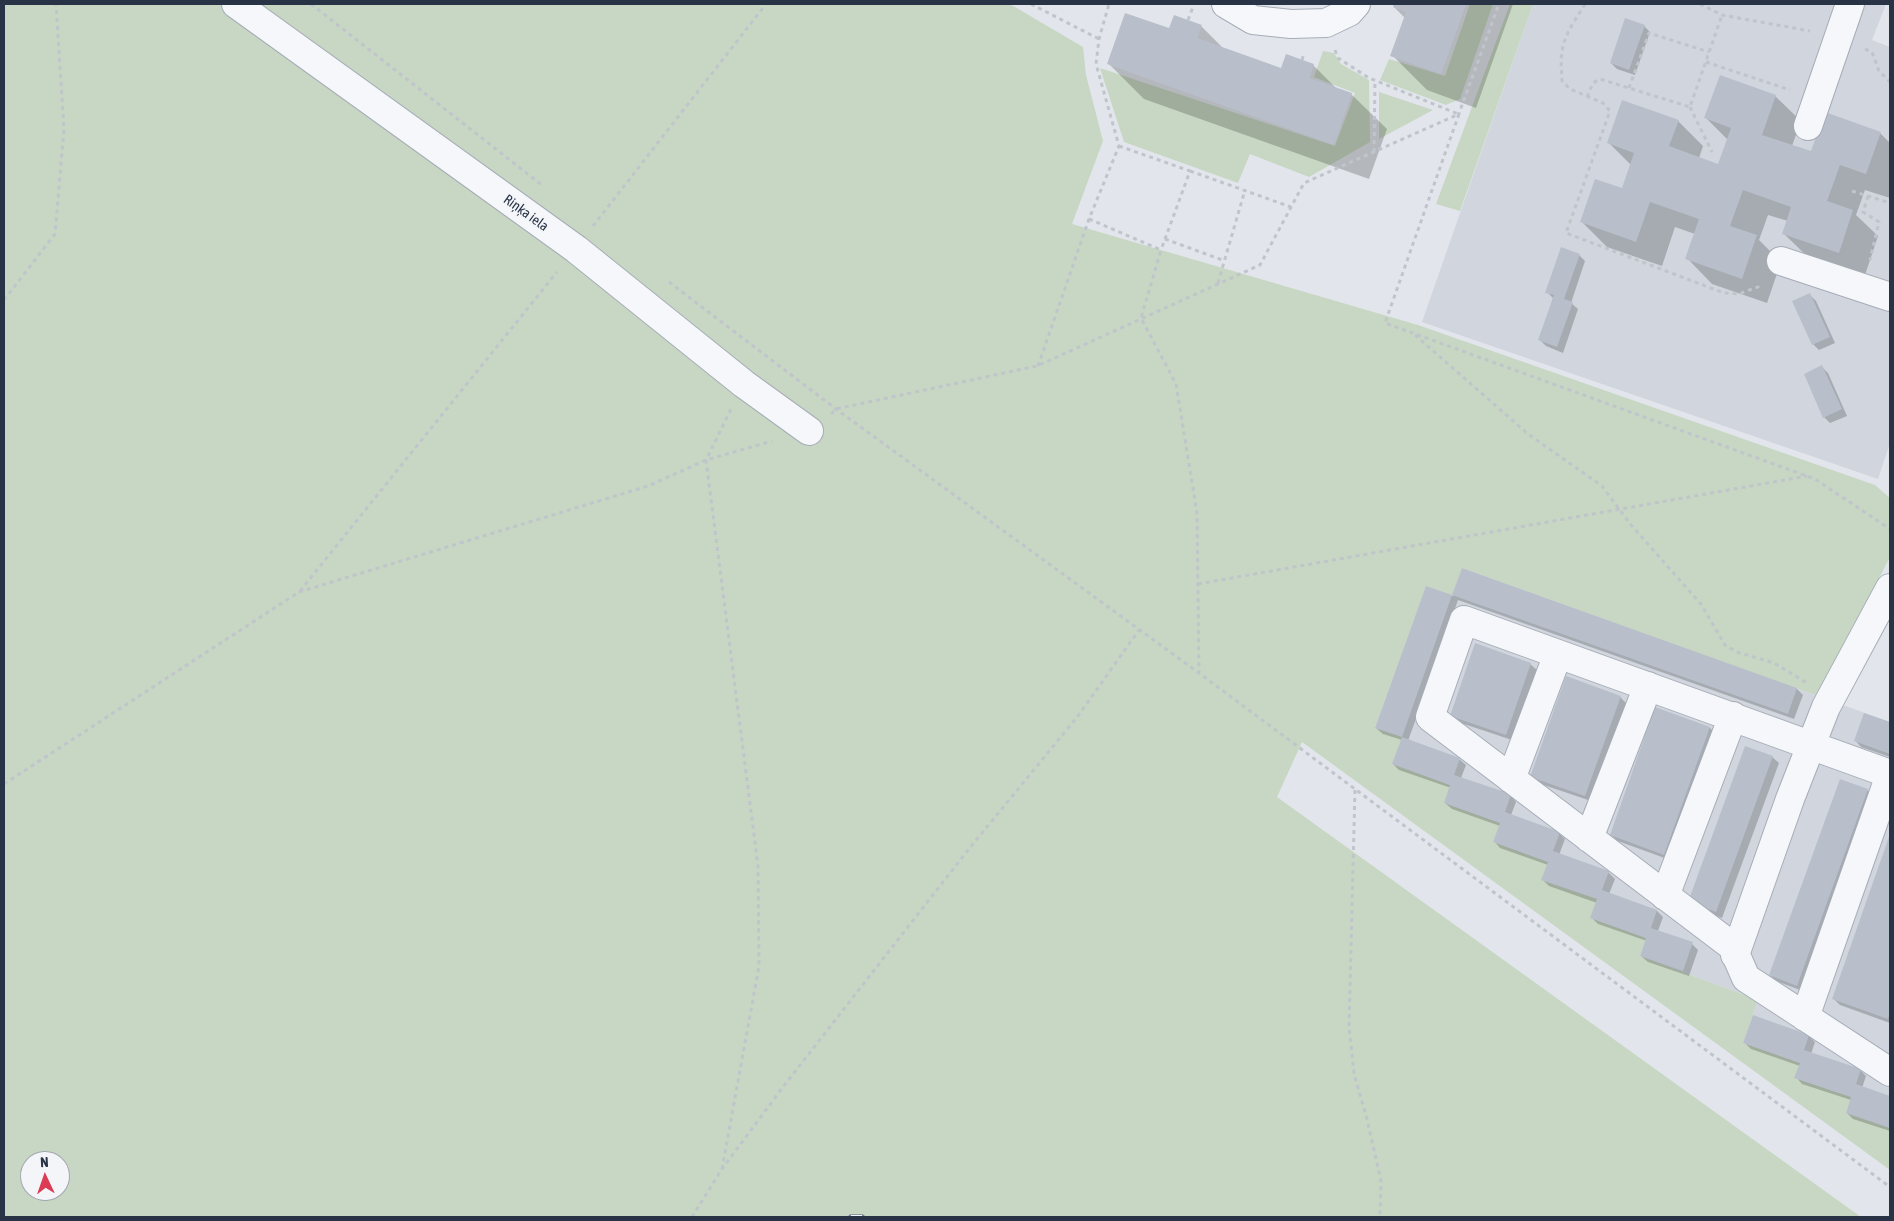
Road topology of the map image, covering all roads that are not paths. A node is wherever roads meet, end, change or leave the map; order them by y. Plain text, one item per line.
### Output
1 (236, 4) edge
2 (1226, 4) edge
3 (1356, 4) edge
4 (1850, 4) edge
5 (1808, 126) dead end
6 (1792, 264) road end
7 (1890, 296) edge
8 (809, 431) road end
9 (1890, 588) edge
10 (1558, 654) junction
11 (1648, 686) junction
12 (1733, 716) junction
13 (1811, 744) junction
14 (1890, 775) edge
15 (1511, 779) junction
16 (1590, 838) junction
17 (1665, 896) junction
18 (1736, 955) junction
19 (1806, 1017) junction
20 (1889, 1068) edge

1 - 8 street, Riņķa iela
2 - 3 street
4 - 5 street
6 - 7 street
9 - 13 street
10 - 11 street
10 - 15 street
10 - 15 street
11 - 12 street
11 - 16 street
12 - 13 street
12 - 17 street
13 - 14 street
13 - 18 street
14 - 19 street
15 - 16 street
16 - 17 street
17 - 18 street
18 - 19 street
19 - 20 street

